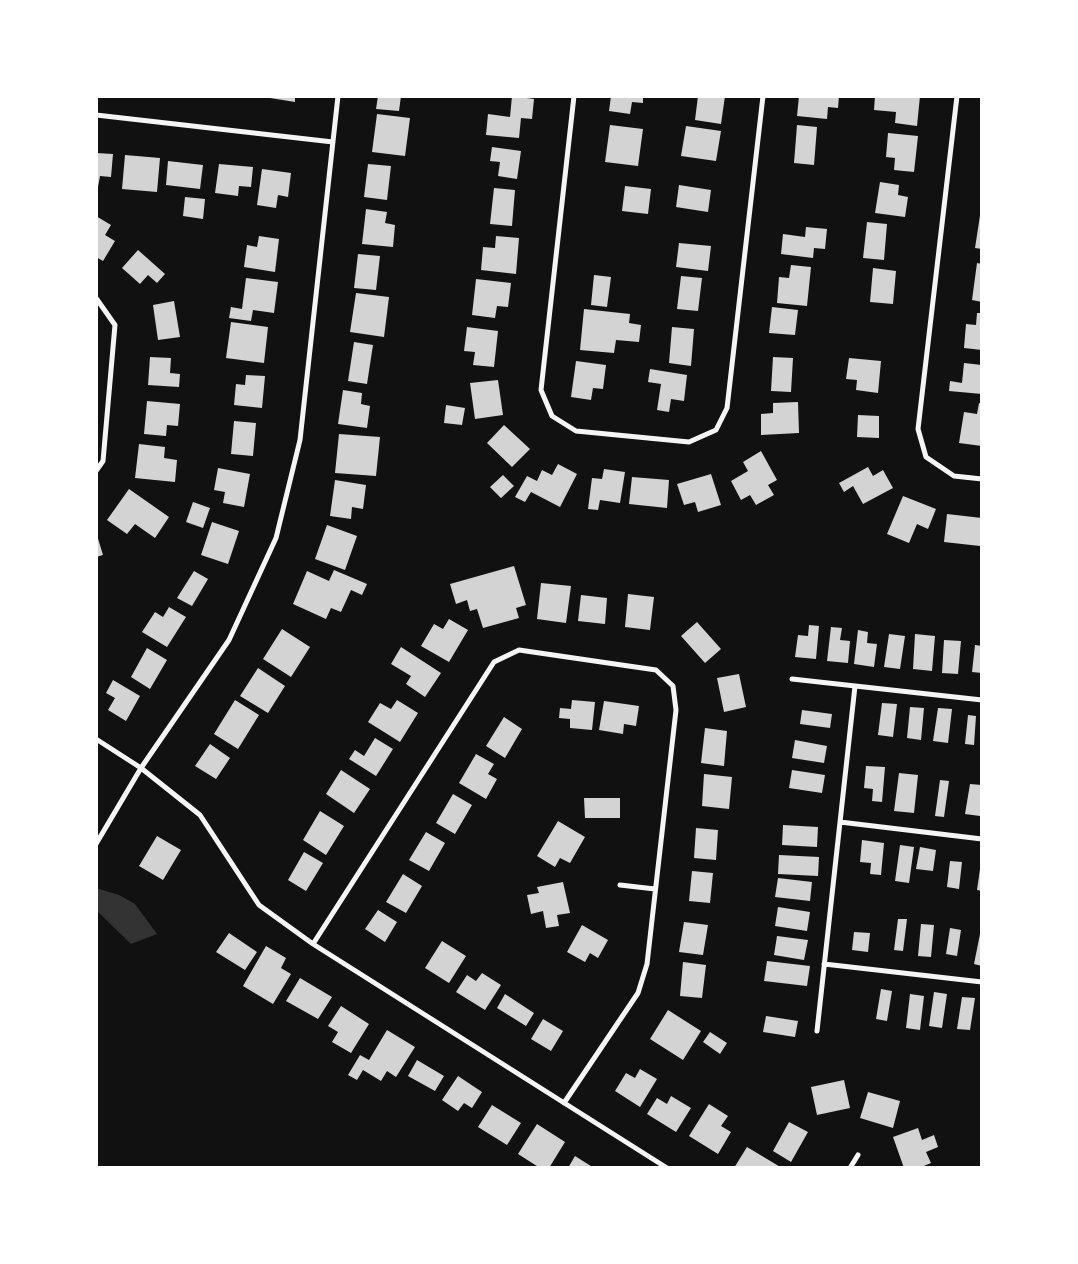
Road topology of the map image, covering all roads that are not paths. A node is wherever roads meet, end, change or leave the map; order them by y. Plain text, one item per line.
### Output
1 (338, 96) edge
2 (574, 96) edge
3 (763, 96) edge
4 (957, 96) edge
5 (96, 115) edge
6 (333, 142) junction
7 (96, 298) edge
8 (96, 471) edge
9 (982, 479) edge
10 (792, 679) dead end
11 (855, 686) junction
12 (982, 700) edge
13 (96, 739) edge
14 (141, 768) junction
15 (840, 822) junction
16 (982, 839) edge
17 (96, 844) edge
18 (620, 885) dead end
19 (656, 889) junction
20 (313, 944) junction
21 (824, 964) junction
22 (982, 982) edge
23 (817, 1031) dead end
24 (564, 1103) junction
25 (858, 1155) dead end
26 (667, 1168) edge
27 (850, 1168) edge

1 - 6 street
2 - 3 street
4 - 9 street
5 - 6 street
6 - 14 street
7 - 8 street
10 - 11 street
11 - 12 street
11 - 15 street
13 - 14 street
14 - 17 street
14 - 20 street
15 - 16 street
15 - 21 street
18 - 19 street
19 - 20 street
19 - 24 street
20 - 24 street
21 - 22 street
21 - 23 street
24 - 26 street
25 - 27 street

